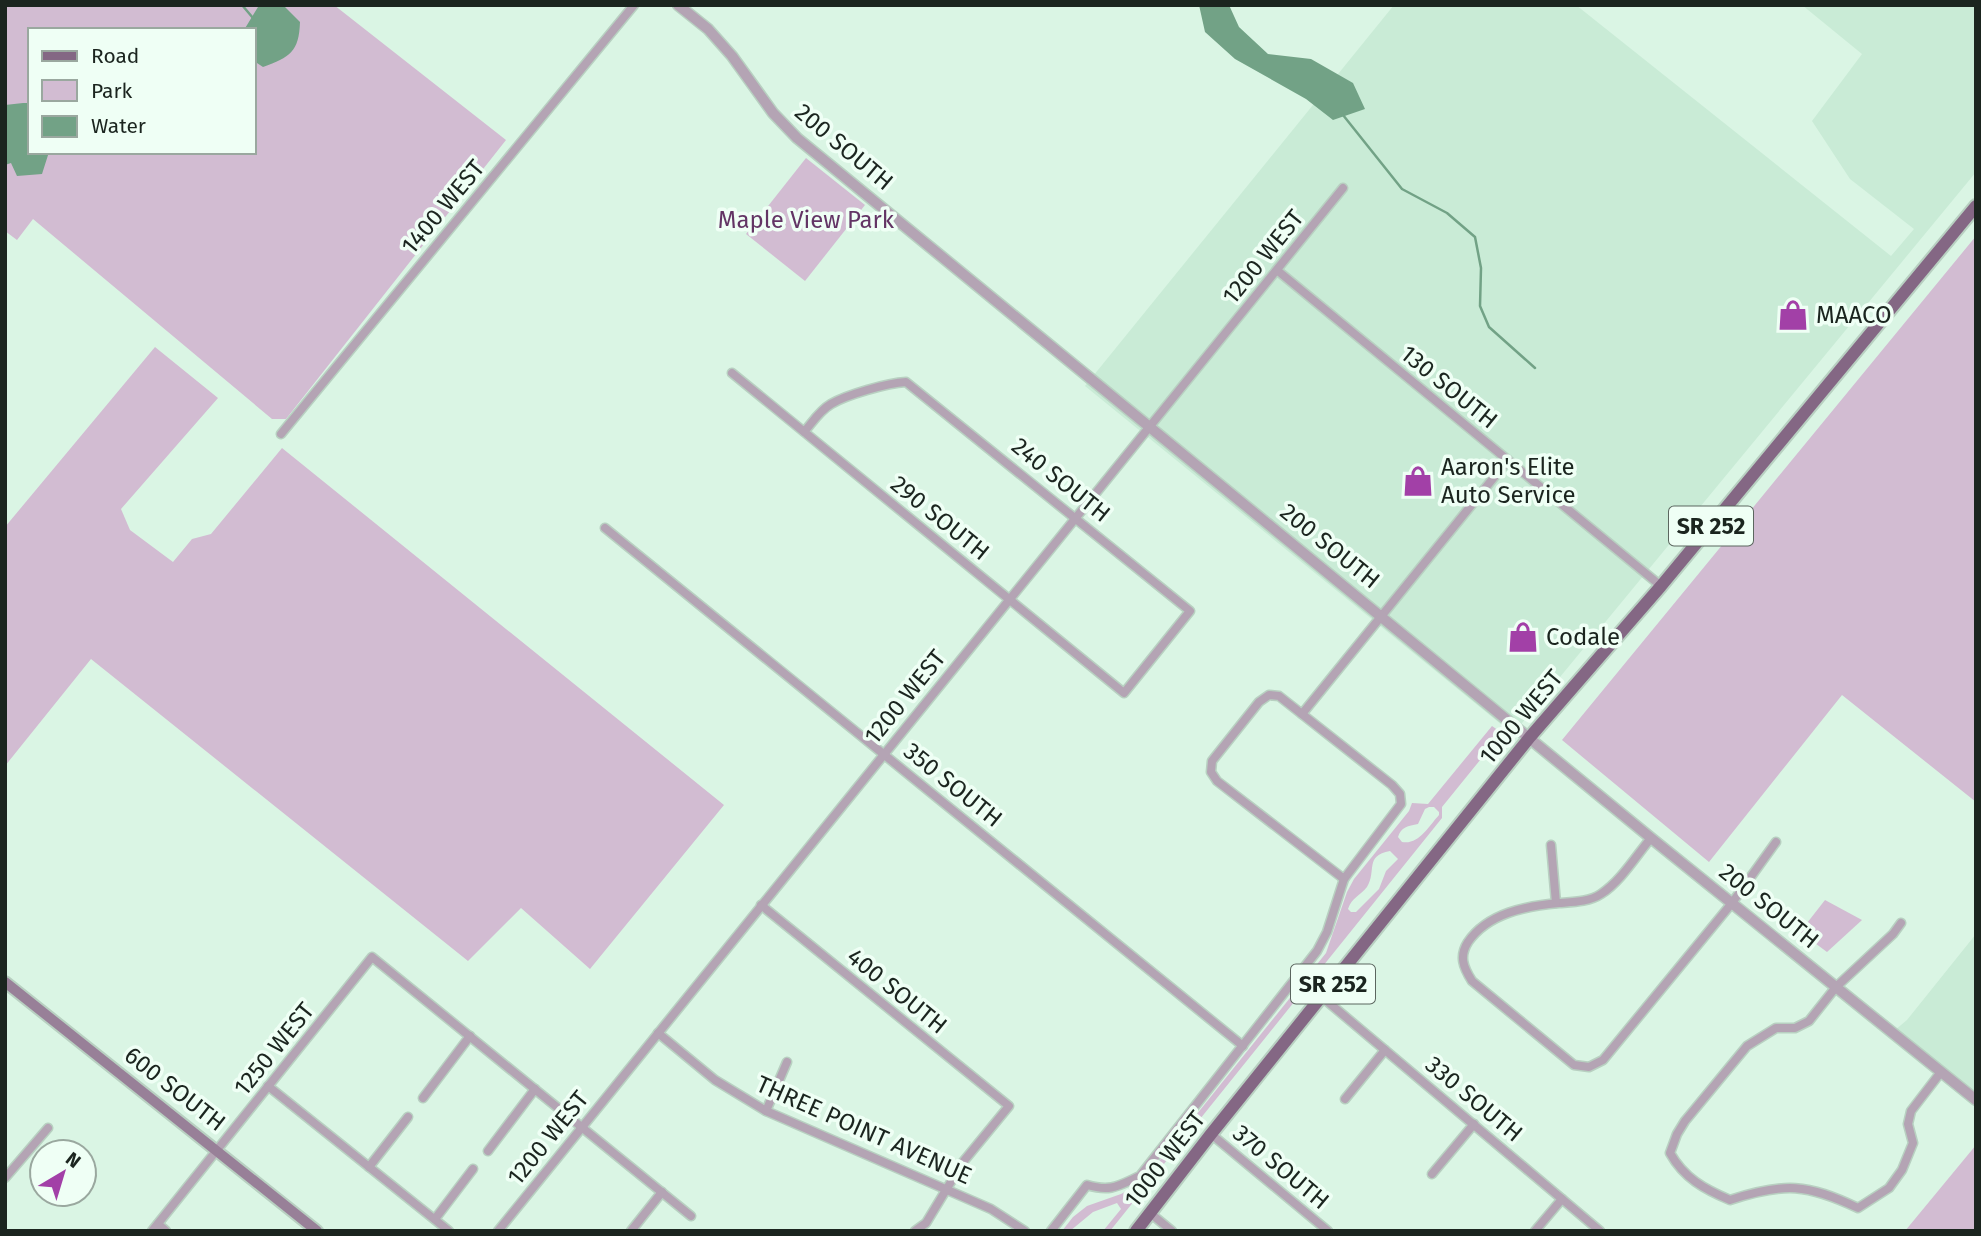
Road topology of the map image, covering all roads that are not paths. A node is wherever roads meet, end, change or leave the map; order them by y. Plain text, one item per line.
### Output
1 (634, 5) edge
2 (678, 5) edge
3 (1343, 188) dead end
4 (1976, 206) edge
5 (1278, 271) junction
6 (732, 373) dead end
7 (1149, 425) junction
8 (804, 432) junction
9 (281, 433) dead end
10 (1508, 460) junction
11 (1075, 517) junction
12 (605, 528) dead end
13 (1661, 586) junction
14 (1009, 598) junction
15 (1381, 614) junction
16 (1124, 693) joint
17 (1302, 713) junction
18 (1530, 737) junction
19 (884, 753) junction
20 (1651, 838) junction
21 (1776, 842) dead end
22 (1551, 845) dead end
23 (1344, 879) junction
24 (1556, 903) junction
25 (1732, 903) junction
26 (761, 905) junction
27 (1901, 923) dead end
28 (5, 982) edge
29 (1836, 987) junction
30 (1322, 997) junction
31 (658, 1033) junction
32 (470, 1037) junction
33 (1243, 1046) junction
34 (1385, 1050) junction
35 (787, 1062) dead end
36 (1941, 1072) junction
37 (268, 1086) junction
38 (535, 1089) junction
39 (423, 1098) dead end
40 (1345, 1098) dead end
41 (1976, 1100) edge
42 (766, 1111) junction
43 (408, 1117) dead end
44 (1474, 1124) junction
45 (581, 1127) junction
46 (48, 1128) dead end
47 (1211, 1134) junction
48 (217, 1150) junction
49 (488, 1151) dead end
50 (369, 1167) junction
51 (473, 1169) dead end
52 (1432, 1174) dead end
53 (5, 1178) edge
54 (948, 1190) junction
55 (662, 1192) junction
56 (1562, 1199) junction
57 (1150, 1213) junction
58 (691, 1216) dead end
59 (435, 1220) junction
60 (155, 1227) edge
61 (166, 1231) edge
62 (317, 1231) edge
63 (449, 1231) edge
64 (498, 1231) edge
65 (631, 1231) edge
66 (915, 1231) edge
67 (1025, 1231) edge
68 (1051, 1231) edge
69 (1136, 1231) edge
70 (1172, 1231) edge
71 (1328, 1231) edge
72 (1535, 1231) edge
73 (1600, 1231) edge

1 - 9 street, 1400 WEST
2 - 7 street, 200 SOUTH
3 - 5 street, 1200 WEST
4 - 13 main road, 1000 WEST / SR 252
5 - 7 street, 1200 WEST
5 - 10 street, 130 SOUTH
6 - 8 street, 290 SOUTH
7 - 11 street, 1200 WEST
7 - 15 street, 200 SOUTH
8 - 11 street, 240 SOUTH
8 - 14 street, 290 SOUTH
10 - 13 street, 130 SOUTH
10 - 15 street
11 - 14 street, 1200 WEST
11 - 16 street, 240 SOUTH
12 - 19 street, 350 SOUTH
13 - 18 main road, 1000 WEST / SR 252
14 - 16 street, 290 SOUTH
14 - 19 street, 1200 WEST
15 - 17 street
15 - 18 street, 200 SOUTH
17 - 23 street
17 - 23 street
18 - 20 street, 200 SOUTH
18 - 30 main road, 1000 WEST / SR 252
19 - 26 street, 1200 WEST
19 - 33 street, 350 SOUTH
20 - 24 street
20 - 25 street, 200 SOUTH
21 - 25 street
22 - 24 street
23 - 33 street
24 - 25 street
25 - 29 street, 200 SOUTH
26 - 31 street, 1200 WEST
26 - 54 street, 400 SOUTH
27 - 29 street
28 - 48 main road, 600 SOUTH
29 - 36 street, 200 SOUTH
29 - 36 street
30 - 34 street, 330 SOUTH
30 - 47 main road, 1000 WEST / SR 252
31 - 42 street, THREE POINT AVENUE
31 - 45 street, 1200 WEST
32 - 37 street, 1250 WEST
32 - 38 street
32 - 39 street
33 - 68 street
34 - 40 street
34 - 44 street, 330 SOUTH
35 - 42 street
36 - 41 street, 200 SOUTH
37 - 48 street, 1250 WEST
37 - 50 street
38 - 45 street
38 - 49 street
42 - 54 street, THREE POINT AVENUE
43 - 50 street
44 - 52 street
44 - 56 street, 330 SOUTH
45 - 55 street
45 - 64 street, 1200 WEST
46 - 53 street
47 - 57 main road, 1000 WEST / SR 252
47 - 71 street, 370 SOUTH
48 - 60 street, 1250 WEST
48 - 62 main road, 600 SOUTH
50 - 59 street
51 - 59 street
54 - 66 street
54 - 67 street, THREE POINT AVENUE
55 - 58 street
55 - 65 street
56 - 72 street
56 - 73 street, 330 SOUTH
57 - 69 main road, 1000 WEST / SR 252
57 - 70 street
59 - 63 street
60 - 61 street

